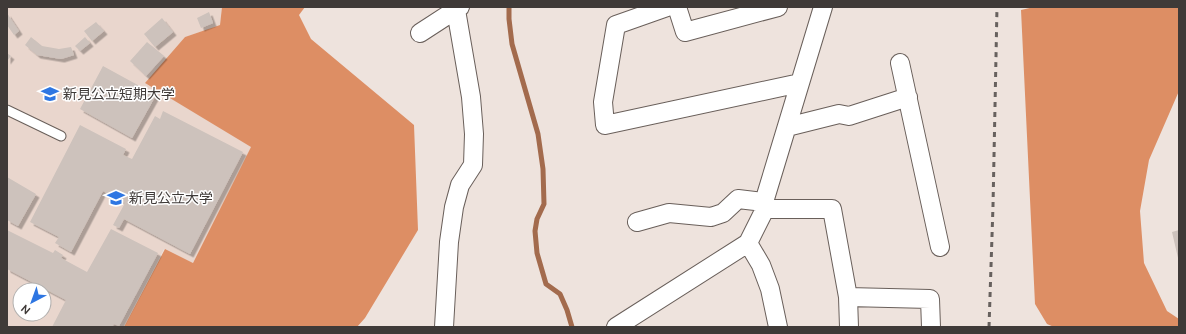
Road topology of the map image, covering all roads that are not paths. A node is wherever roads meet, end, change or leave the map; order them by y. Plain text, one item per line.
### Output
1 (668, 7) edge
2 (678, 7) edge
3 (778, 7) edge
4 (822, 7) edge
5 (458, 9) edge
6 (420, 33) dead end
7 (900, 63) dead end
8 (800, 83) junction
9 (908, 97) junction
10 (7, 110) edge
11 (787, 127) junction
12 (61, 136) dead end
13 (764, 206) junction
14 (637, 222) dead end
15 (748, 243) junction
16 (940, 247) dead end
17 (848, 297) junction
18 (444, 327) edge
19 (616, 327) edge
20 (778, 327) edge
21 (849, 327) edge
22 (931, 327) edge

1 - 8 street
2 - 3 street
4 - 8 street
5 - 6 street
5 - 18 street
7 - 9 street
8 - 11 street
9 - 11 street
9 - 16 street
10 - 12 lane
11 - 13 street
13 - 14 street
13 - 15 street
13 - 17 street
15 - 19 street
15 - 20 street
17 - 21 street
17 - 22 street

